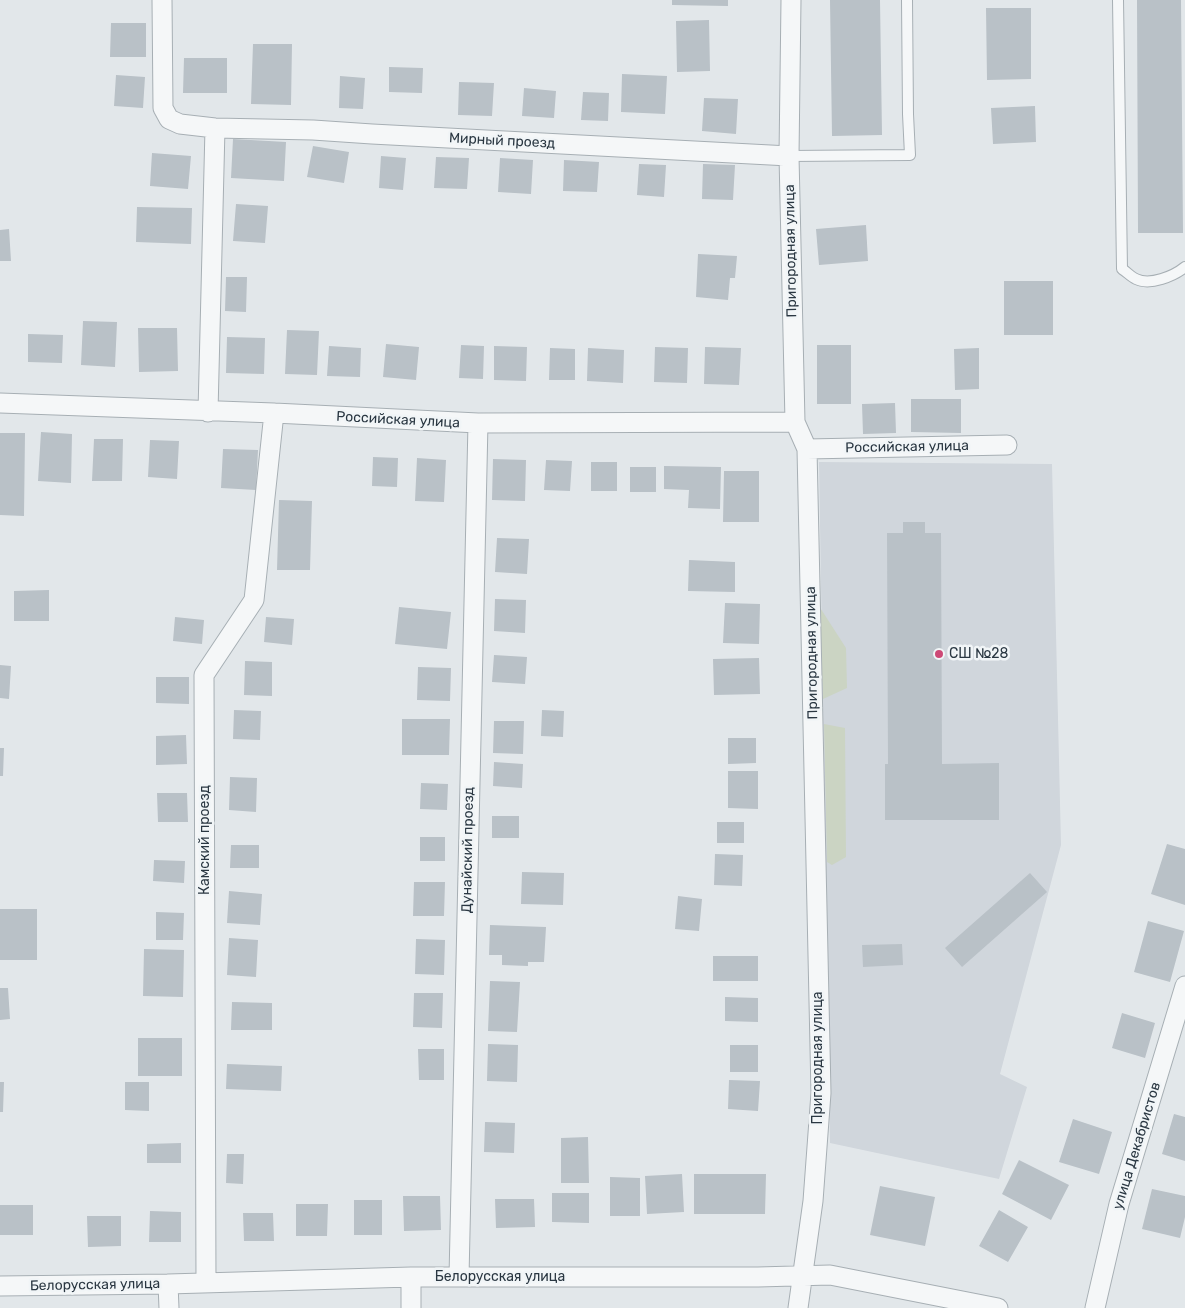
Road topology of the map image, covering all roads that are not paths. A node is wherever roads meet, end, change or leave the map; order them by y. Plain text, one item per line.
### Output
1 (162, 0) edge
2 (790, 0) edge
3 (907, 0) edge
4 (1118, 0) edge
5 (215, 128) junction
6 (789, 156) junction
7 (1185, 266) edge
8 (0, 403) edge
9 (208, 412) junction
10 (274, 414) junction
11 (796, 422) junction
12 (478, 424) junction
13 (1007, 445) dead end
14 (807, 449) junction
15 (1185, 986) edge
16 (803, 1276) junction
17 (411, 1277) junction
18 (459, 1277) junction
19 (206, 1282) junction
20 (168, 1284) junction
21 (0, 1286) edge
22 (168, 1308) edge
23 (411, 1308) edge
24 (798, 1308) edge
25 (998, 1308) edge
26 (1095, 1308) edge

1 - 5 street, Мирный проезд
2 - 6 street, Пригородная улица
3 - 6 lane
4 - 7 lane
5 - 6 street, Мирный проезд
5 - 9 street
6 - 11 street, Пригородная улица
8 - 9 street, Российская улица
9 - 10 street, Российская улица
10 - 12 street, Российская улица
10 - 19 street, Камский проезд
11 - 12 street, Российская улица
11 - 14 street, Пригородная улица
12 - 18 street, Дунайский проезд
13 - 14 street, Российская улица
14 - 16 street, Пригородная улица
15 - 26 street, улица Декабристов
16 - 18 street, Белорусская улица
16 - 24 street, Пригородная улица
16 - 25 street, Белорусская улица
17 - 18 street, Белорусская улица
17 - 19 street, Белорусская улица
17 - 23 street
19 - 20 street, Белорусская улица
20 - 21 street, Белорусская улица
20 - 22 street

